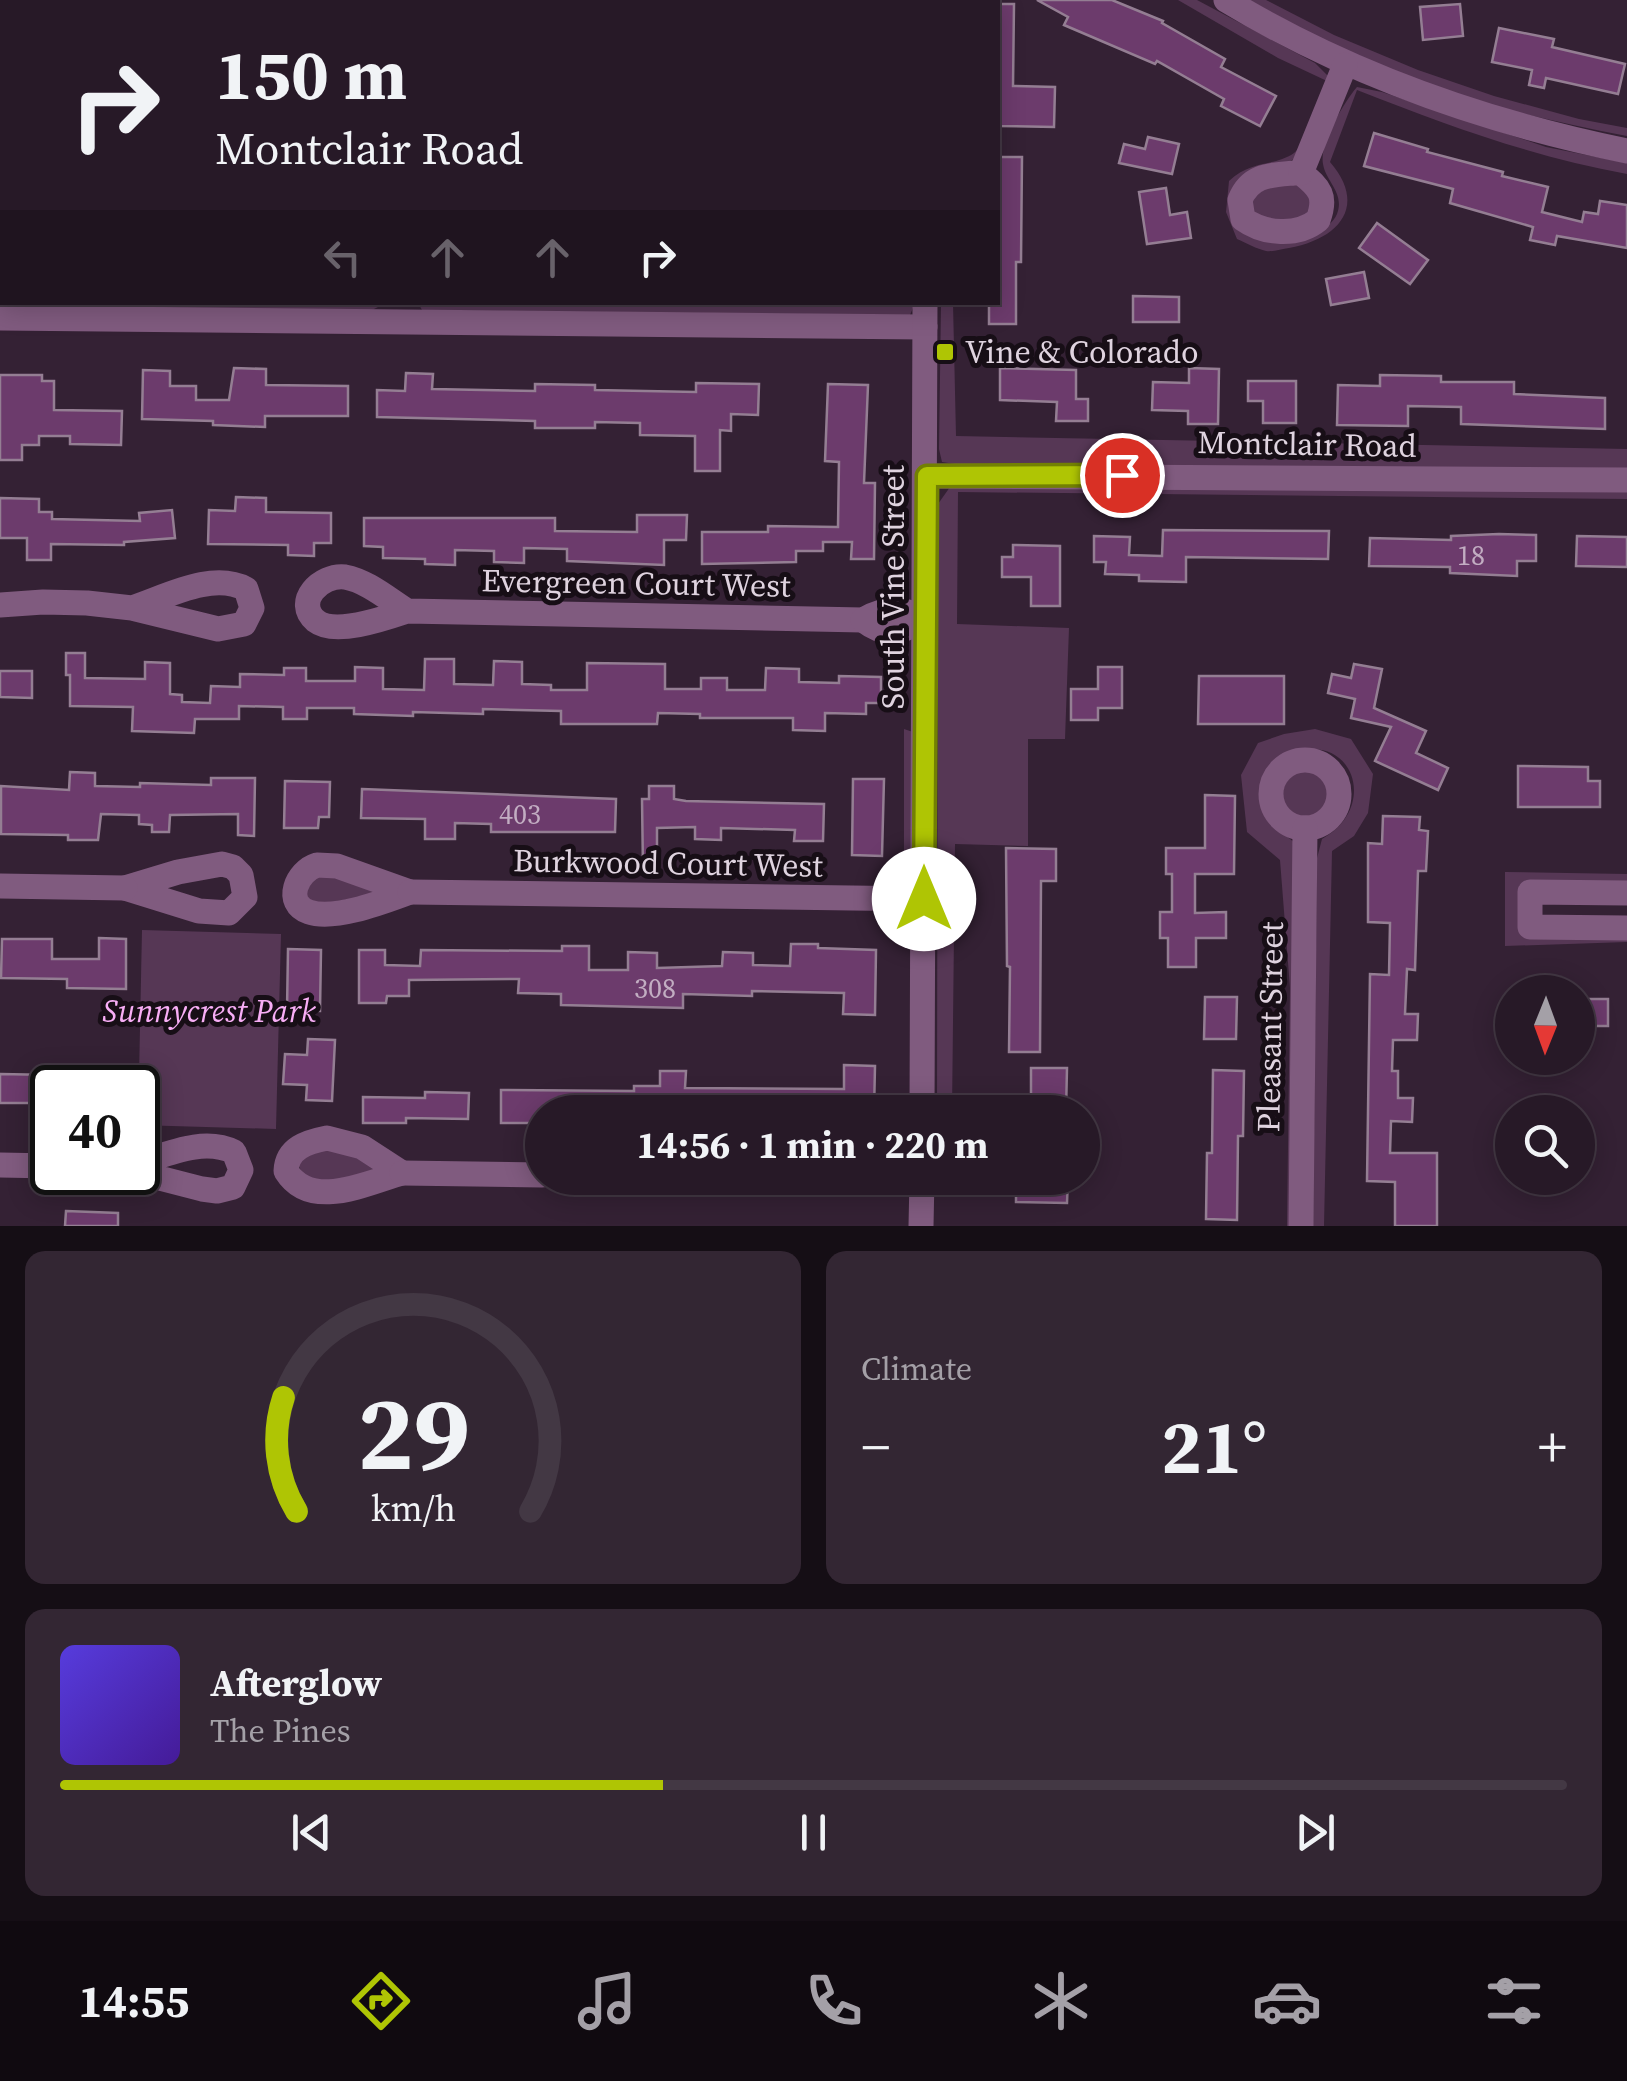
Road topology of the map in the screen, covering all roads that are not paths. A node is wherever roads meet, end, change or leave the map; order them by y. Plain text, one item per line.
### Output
1 (1226, 0) edge
2 (1345, 65) junction
3 (1627, 151) edge
4 (1302, 173) dead end
5 (405, 312) edge
6 (925, 315) edge
7 (0, 318) edge
8 (927, 476) junction
9 (1627, 480) edge
10 (0, 606) edge
11 (132, 608) dead end
12 (407, 611) dead end
13 (926, 618) junction
14 (1305, 828) dead end
15 (0, 886) edge
16 (125, 888) dead end
17 (410, 892) dead end
18 (1627, 893) edge
19 (924, 899) junction
20 (1627, 928) edge
21 (922, 1095) edge
22 (160, 1156) edge
23 (0, 1165) edge
24 (30, 1166) edge
25 (402, 1173) dead end
26 (525, 1175) edge
27 (160, 1178) edge
28 (922, 1195) edge
29 (921, 1226) edge
30 (1301, 1226) edge

1 - 2 street
2 - 3 street
2 - 4 street
5 - 6 street
5 - 7 street
6 - 8 street, South Vine Street
8 - 9 street, Montclair Road
8 - 13 street, South Vine Street
10 - 11 street
12 - 13 street, Evergreen Court West
13 - 19 street, South Vine Street
14 - 30 street, Pleasant Street
15 - 16 street
17 - 19 street, Burkwood Court West
18 - 20 street
19 - 21 street, South Vine Street
22 - 27 street
23 - 24 street
25 - 26 street
28 - 29 street

